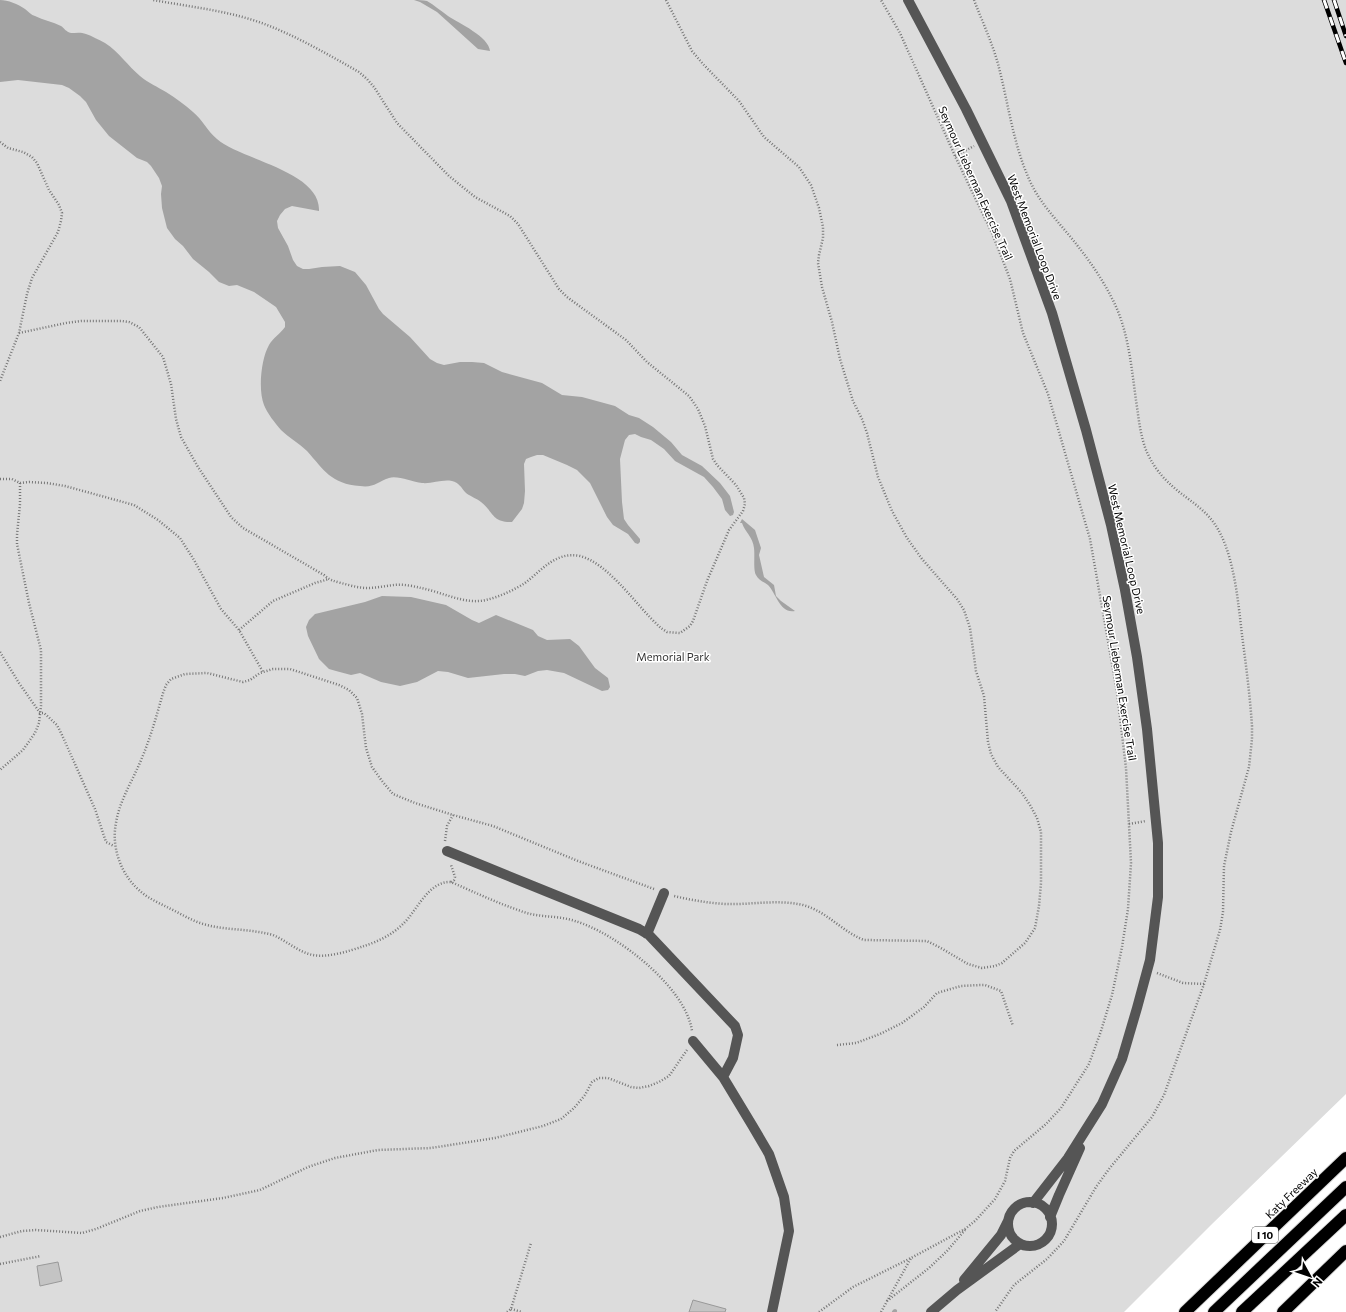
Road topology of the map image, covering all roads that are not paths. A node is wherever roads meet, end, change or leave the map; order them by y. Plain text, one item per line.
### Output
1 (908, 0) edge
2 (447, 851) dead end
3 (664, 893) road end
4 (647, 934) junction
5 (693, 1041) road end
6 (723, 1077) junction
7 (1088, 1128) junction
8 (1346, 1158) edge
9 (1346, 1187) edge
10 (1033, 1203) junction
11 (1346, 1215) edge
12 (1050, 1217) junction
13 (1008, 1221) junction
14 (1020, 1244) junction
15 (1346, 1251) edge
16 (957, 1290) junction
17 (772, 1312) edge
18 (931, 1312) edge
19 (1185, 1312) edge
20 (1214, 1312) edge
21 (1242, 1312) edge
22 (1283, 1312) edge

1 - 7 street, West Memorial Loop Drive
2 - 4 street
3 - 4 street
4 - 6 street
5 - 6 street
6 - 17 street
7 - 10 street, West Memorial Loop Drive
7 - 12 street, West Memorial Loop Drive
8 - 19 highway, Katy Freeway / I 10
9 - 20 highway
10 - 12 street
10 - 13 street
11 - 21 highway
12 - 14 street
13 - 14 street
13 - 16 street
14 - 16 street
15 - 22 highway
16 - 18 street

